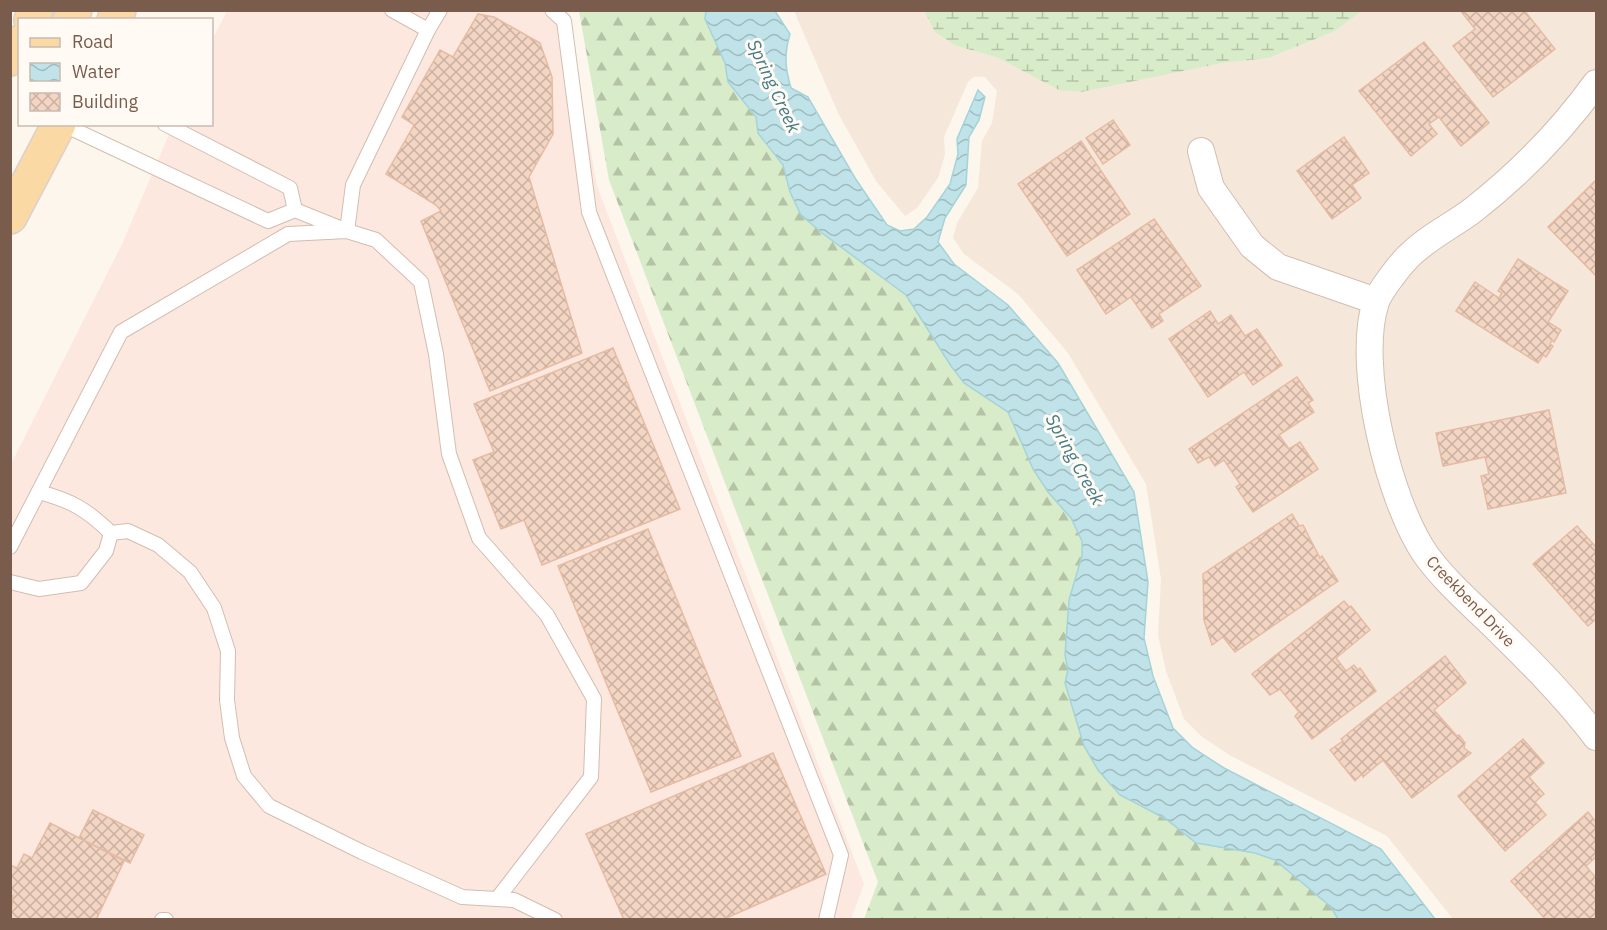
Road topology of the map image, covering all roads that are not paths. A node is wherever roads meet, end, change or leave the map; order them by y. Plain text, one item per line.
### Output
1 (392, 10) edge
2 (440, 10) edge
3 (552, 10) edge
4 (428, 30) junction
5 (18, 45) edge
6 (10, 59) edge
7 (1596, 83) edge
8 (60, 126) edge
9 (65, 126) edge
10 (169, 126) edge
11 (1201, 151) dead end
12 (295, 210) junction
13 (10, 217) edge
14 (347, 231) junction
15 (1376, 301) junction
16 (39, 492) junction
17 (111, 533) junction
18 (10, 547) edge
19 (10, 582) edge
20 (1596, 737) edge
21 (497, 899) junction
22 (555, 920) edge
23 (826, 920) edge

1 - 4 lane
2 - 4 lane
3 - 23 lane
4 - 14 lane
5 - 6 main road
7 - 15 street, Creekbend Drive
8 - 13 main road
9 - 12 lane
10 - 12 lane
11 - 15 street
12 - 14 lane
14 - 16 lane
14 - 21 lane
15 - 20 street, Creekbend Drive
16 - 17 lane
16 - 18 lane
17 - 19 lane
17 - 21 lane
21 - 22 lane

